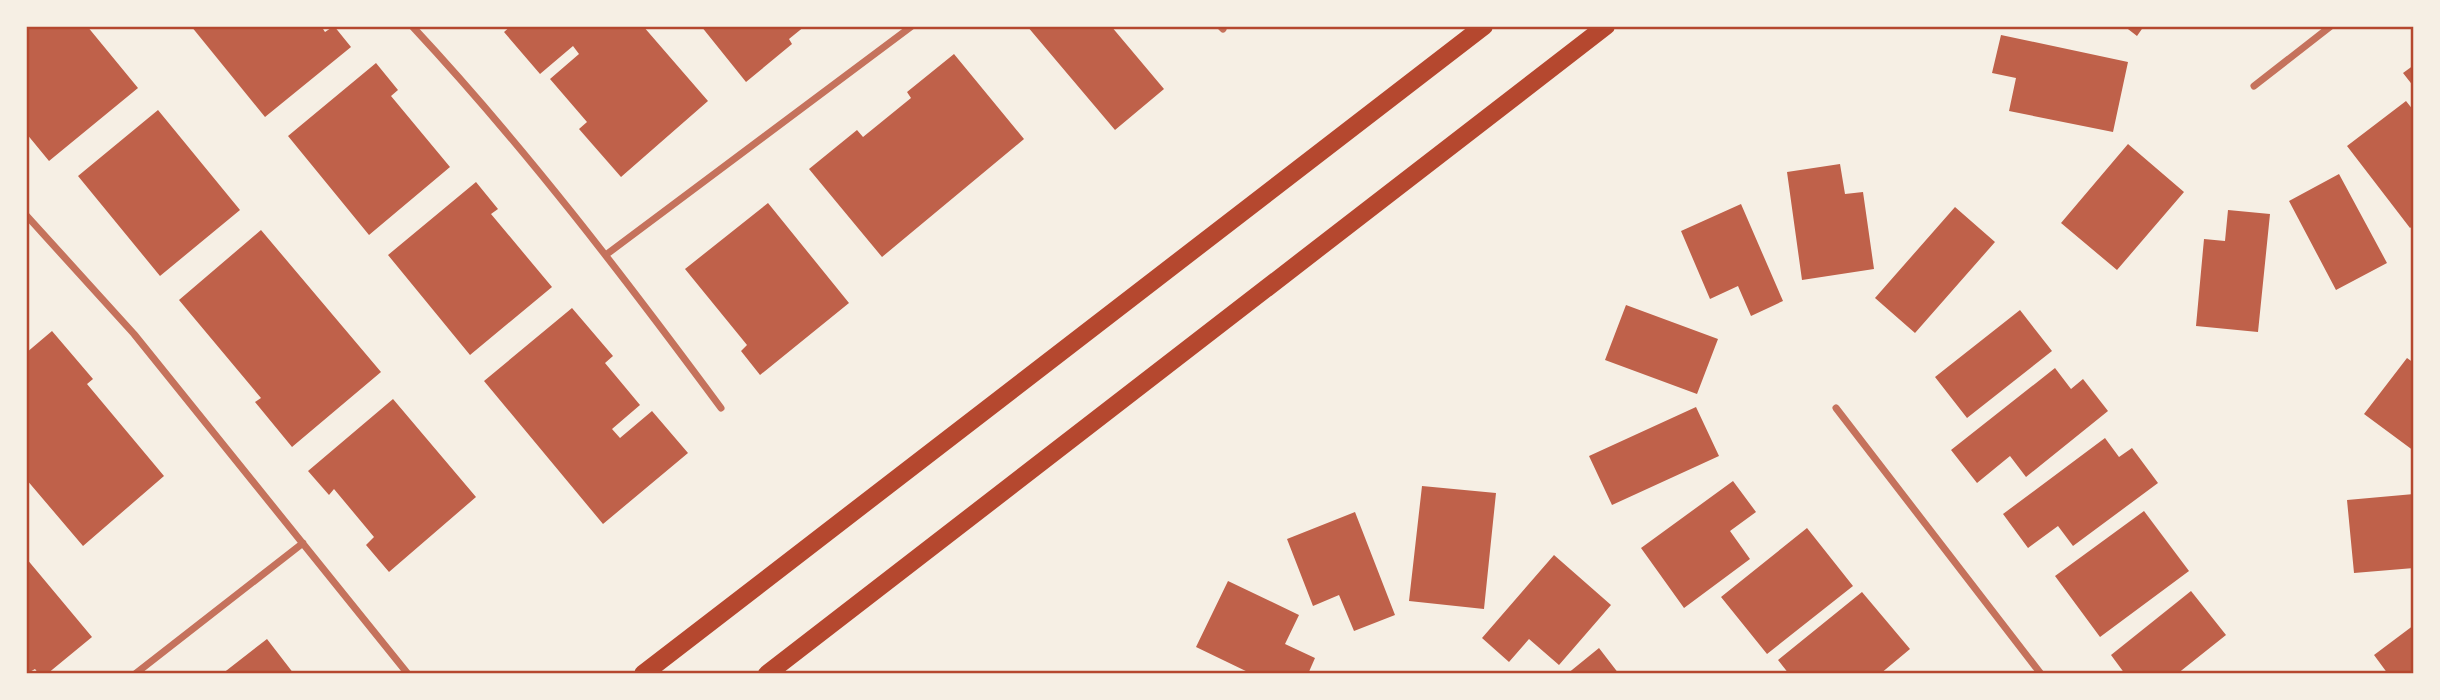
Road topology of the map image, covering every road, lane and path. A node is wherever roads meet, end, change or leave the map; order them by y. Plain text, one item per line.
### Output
1 (412, 26) edge
2 (912, 26) edge
3 (1484, 26) edge
4 (1606, 26) edge
5 (2331, 26) edge
6 (2254, 86) dead end
7 (26, 215) edge
8 (607, 254) junction
9 (721, 408) dead end
10 (1836, 408) dead end
11 (303, 543) junction
12 (135, 674) edge
13 (408, 674) edge
14 (643, 674) edge
15 (766, 674) edge
16 (2041, 674) edge

1 - 8 street
2 - 8 street
3 - 14 main road
4 - 15 main road
5 - 6 street
7 - 11 street
8 - 9 street
10 - 16 street
11 - 12 street
11 - 13 street

